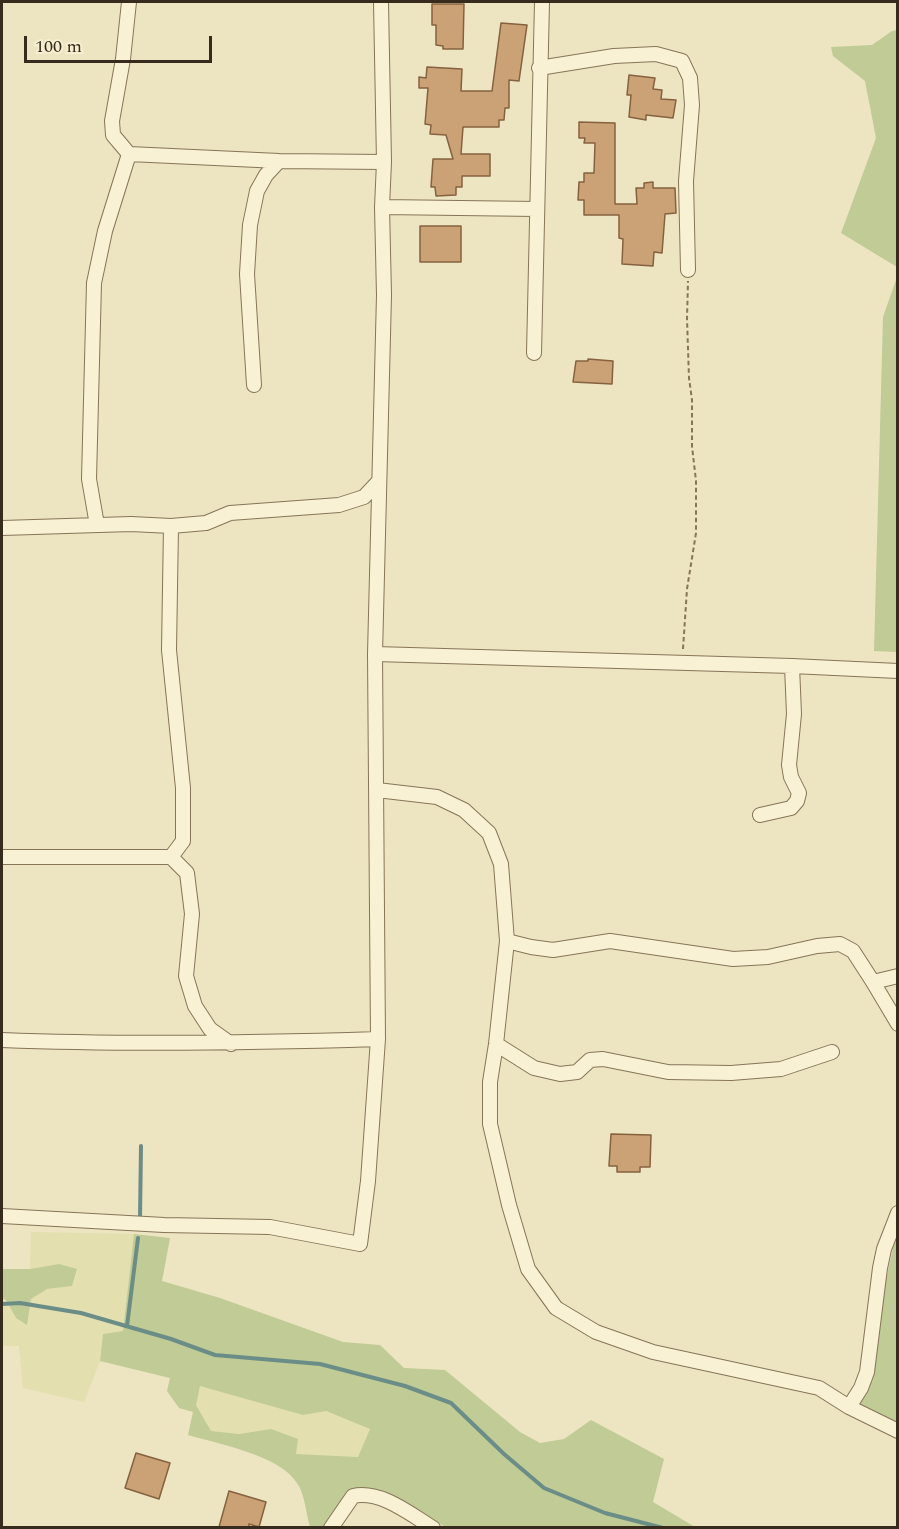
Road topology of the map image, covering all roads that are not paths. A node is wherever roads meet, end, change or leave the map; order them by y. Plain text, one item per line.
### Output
1 (129, 2) edge
2 (381, 2) edge
3 (542, 2) edge
4 (539, 68) junction
5 (129, 154) junction
6 (279, 160) junction
7 (384, 162) junction
8 (382, 207) junction
9 (537, 209) junction
10 (688, 270) road end
11 (534, 353) dead end
12 (254, 385) dead end
13 (379, 481) junction
14 (97, 525) junction
15 (171, 526) junction
16 (2, 528) edge
17 (375, 654) junction
18 (792, 666) junction
19 (897, 670) edge
20 (376, 790) junction
21 (760, 815) dead end
22 (2, 857) edge
23 (171, 857) junction
24 (507, 941) junction
25 (897, 976) edge
26 (873, 982) junction
27 (897, 1024) edge
28 (378, 1039) junction
29 (2, 1040) edge
30 (231, 1044) junction
31 (496, 1044) junction
32 (832, 1052) dead end
33 (897, 1213) edge
34 (2, 1216) edge
35 (849, 1407) junction
36 (897, 1431) edge
37 (331, 1527) edge
38 (433, 1527) edge

1 - 5 street
2 - 7 street
3 - 4 street
4 - 9 street
4 - 10 street
5 - 6 street
5 - 14 street
6 - 7 street
6 - 12 street
7 - 8 street
8 - 9 street
8 - 13 street
9 - 11 street
13 - 15 street
13 - 17 street
14 - 15 street
14 - 16 street
15 - 23 street
17 - 18 street
17 - 20 street
18 - 19 street
18 - 21 street
20 - 24 street
20 - 28 street
22 - 23 street
23 - 30 street
24 - 26 street
24 - 31 street
25 - 26 street
26 - 27 street
28 - 30 street
28 - 34 street
29 - 30 street
31 - 32 street
31 - 35 street
33 - 35 street
35 - 36 street
37 - 38 street

